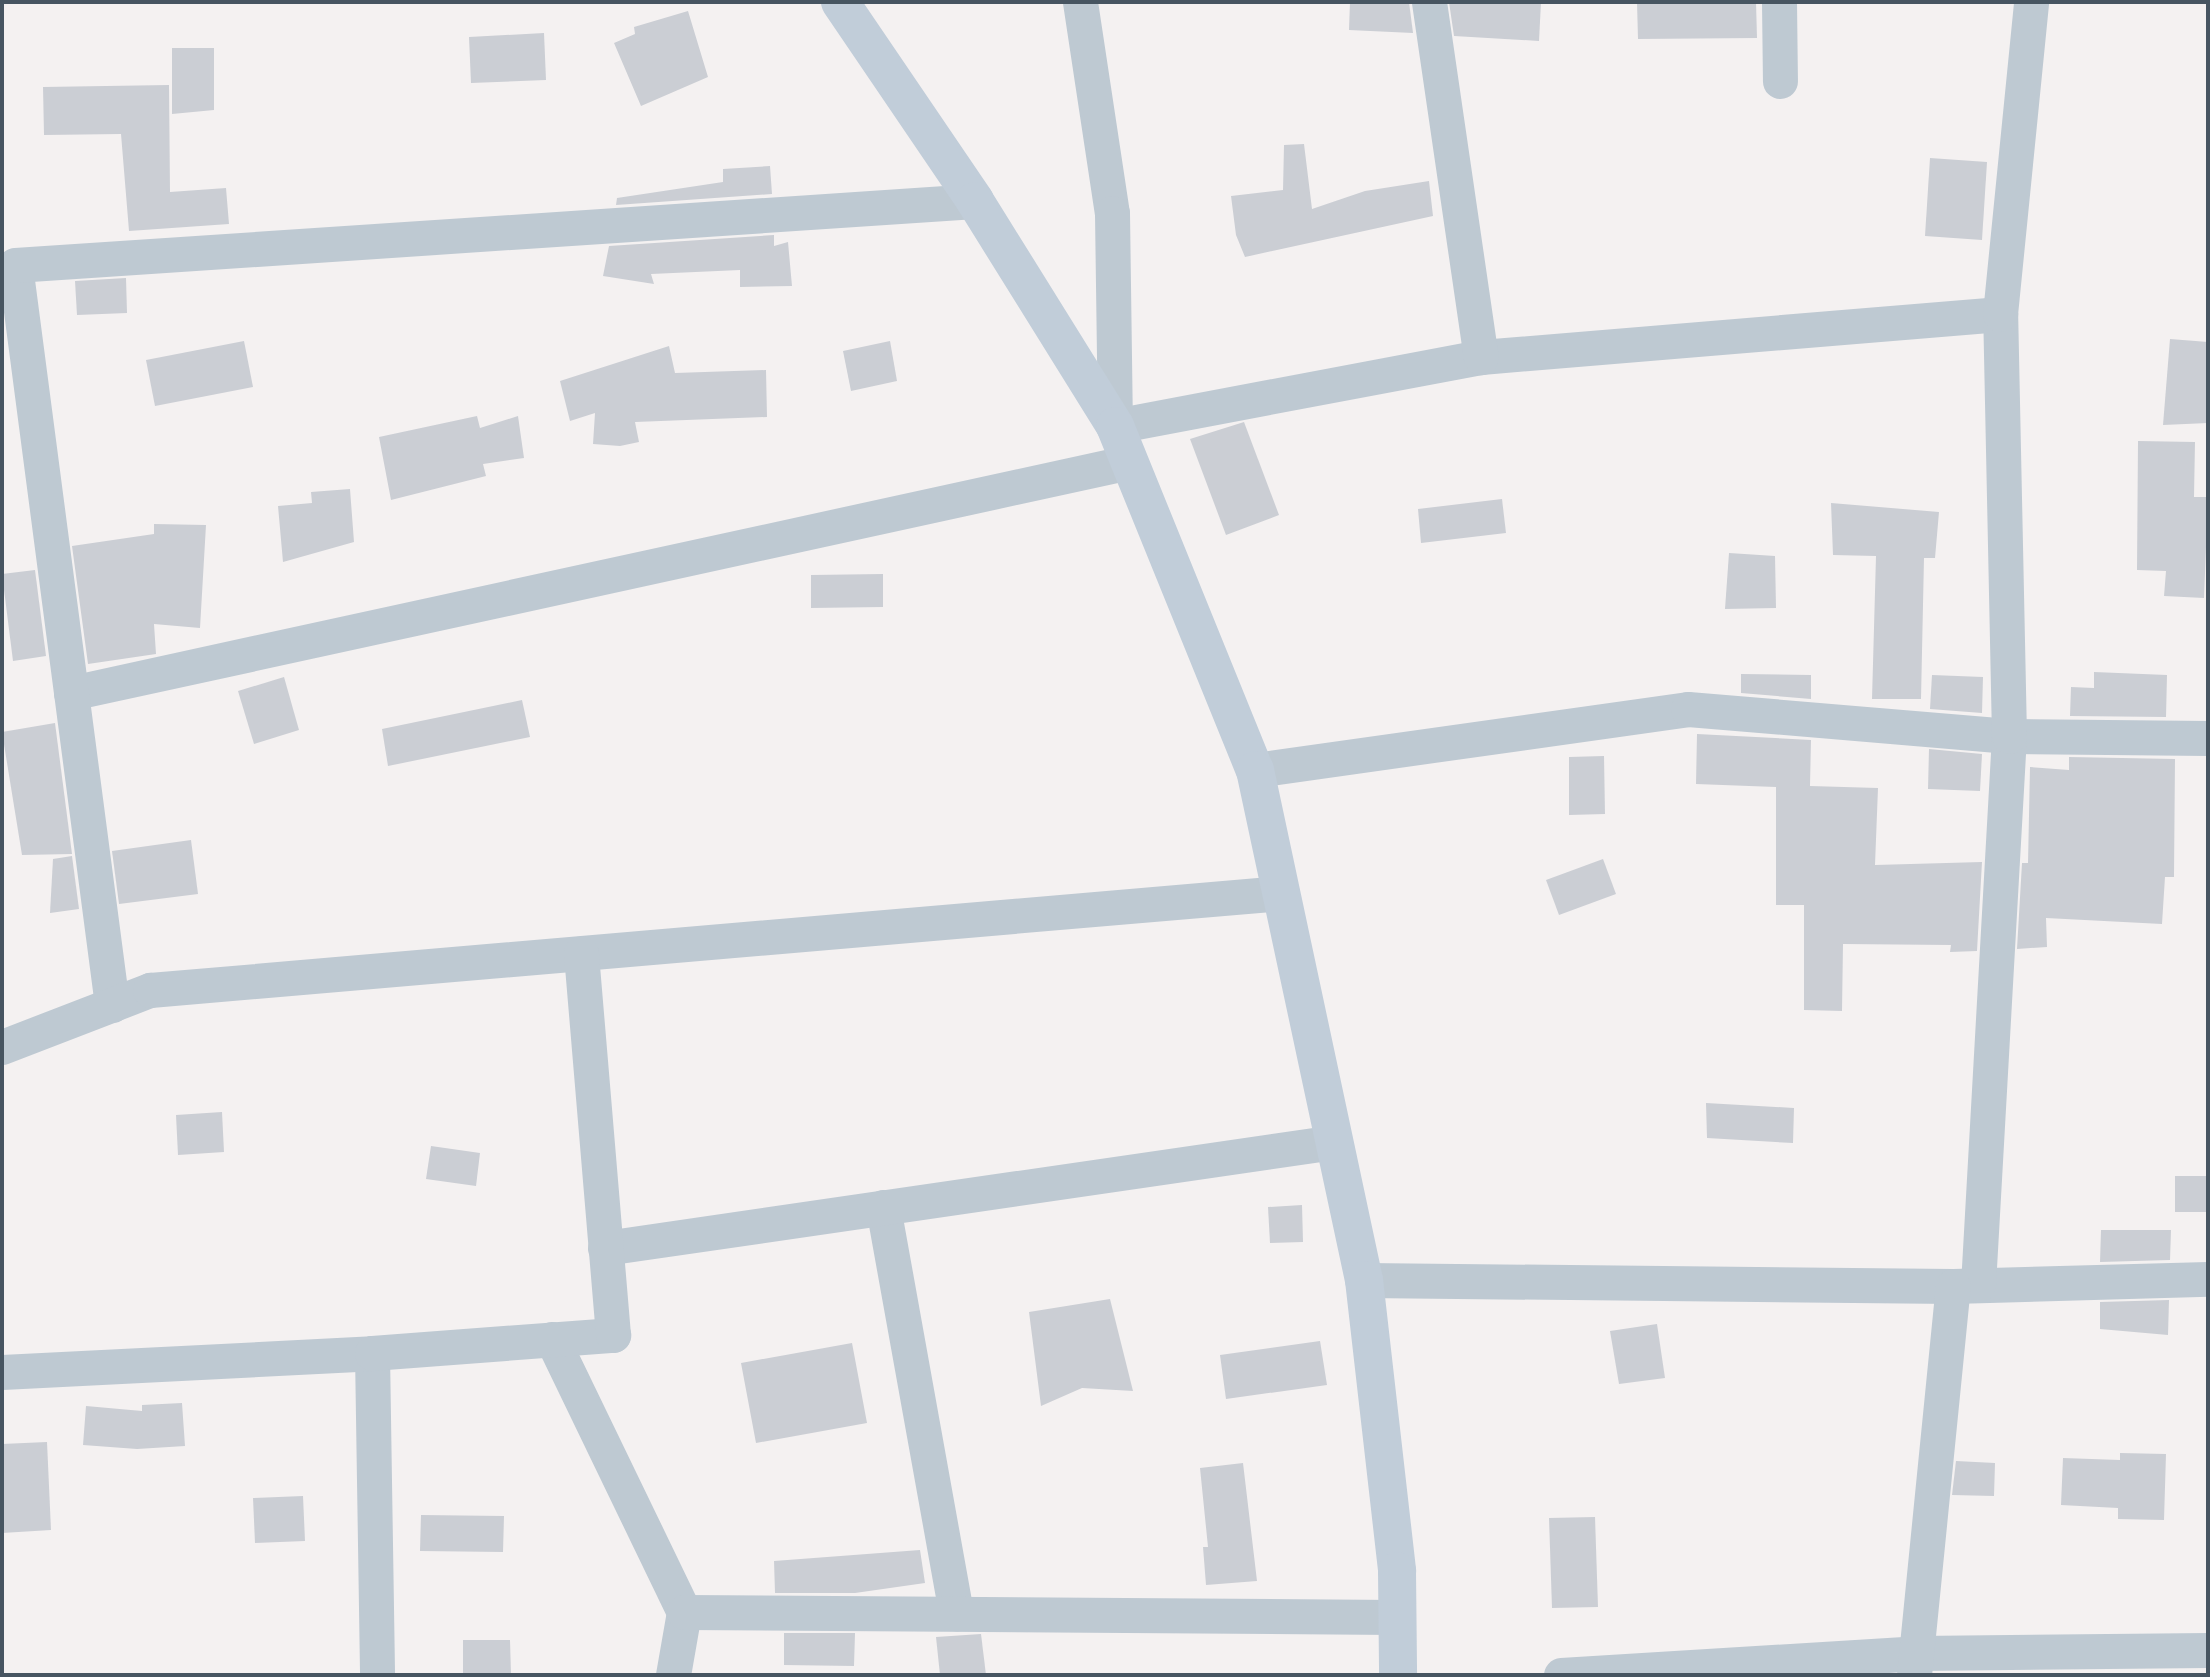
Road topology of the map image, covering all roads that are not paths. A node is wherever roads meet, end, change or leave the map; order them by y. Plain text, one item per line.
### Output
1 (840, 2) edge
2 (1080, 2) edge
3 (1429, 2) edge
4 (1779, 2) edge
5 (2031, 2) edge
6 (1780, 81) dead end
7 (975, 201) junction
8 (2000, 314) junction
9 (1481, 357) junction
10 (1115, 426) junction
11 (1130, 461) junction
12 (71, 693) junction
13 (2009, 736) junction
14 (2208, 738) edge
15 (1255, 769) junction
16 (1282, 893) junction
17 (581, 953) junction
18 (112, 1005) junction
19 (2, 1047) edge
20 (1334, 1142) junction
21 (883, 1207) junction
22 (605, 1248) junction
23 (2208, 1279) edge
24 (1364, 1280) junction
25 (1966, 1285) junction
26 (552, 1339) junction
27 (372, 1353) junction
28 (2, 1373) edge
29 (684, 1612) junction
30 (956, 1614) junction
31 (1396, 1617) junction
32 (2208, 1650) edge
33 (1915, 1664) edge
34 (377, 1675) edge
35 (673, 1675) edge
36 (1398, 1675) edge
37 (1561, 1675) edge

1 - 7 street
2 - 10 street
3 - 9 street
4 - 6 street
5 - 8 street
7 - 10 street
7 - 12 street
8 - 9 street
8 - 13 street
9 - 10 street
10 - 11 street
11 - 12 street
11 - 15 street
12 - 18 street
13 - 14 street
13 - 15 street
13 - 25 street
15 - 16 street
16 - 17 street
16 - 20 street
17 - 18 street
17 - 22 street
18 - 19 street
20 - 21 street
20 - 24 street
21 - 22 street
21 - 30 street
22 - 26 street
23 - 25 street
24 - 25 street
24 - 31 street
25 - 33 street
26 - 27 street
26 - 29 street
27 - 28 street
27 - 34 street
29 - 30 street
29 - 35 street
30 - 31 street
31 - 36 street
32 - 33 street
33 - 37 street

